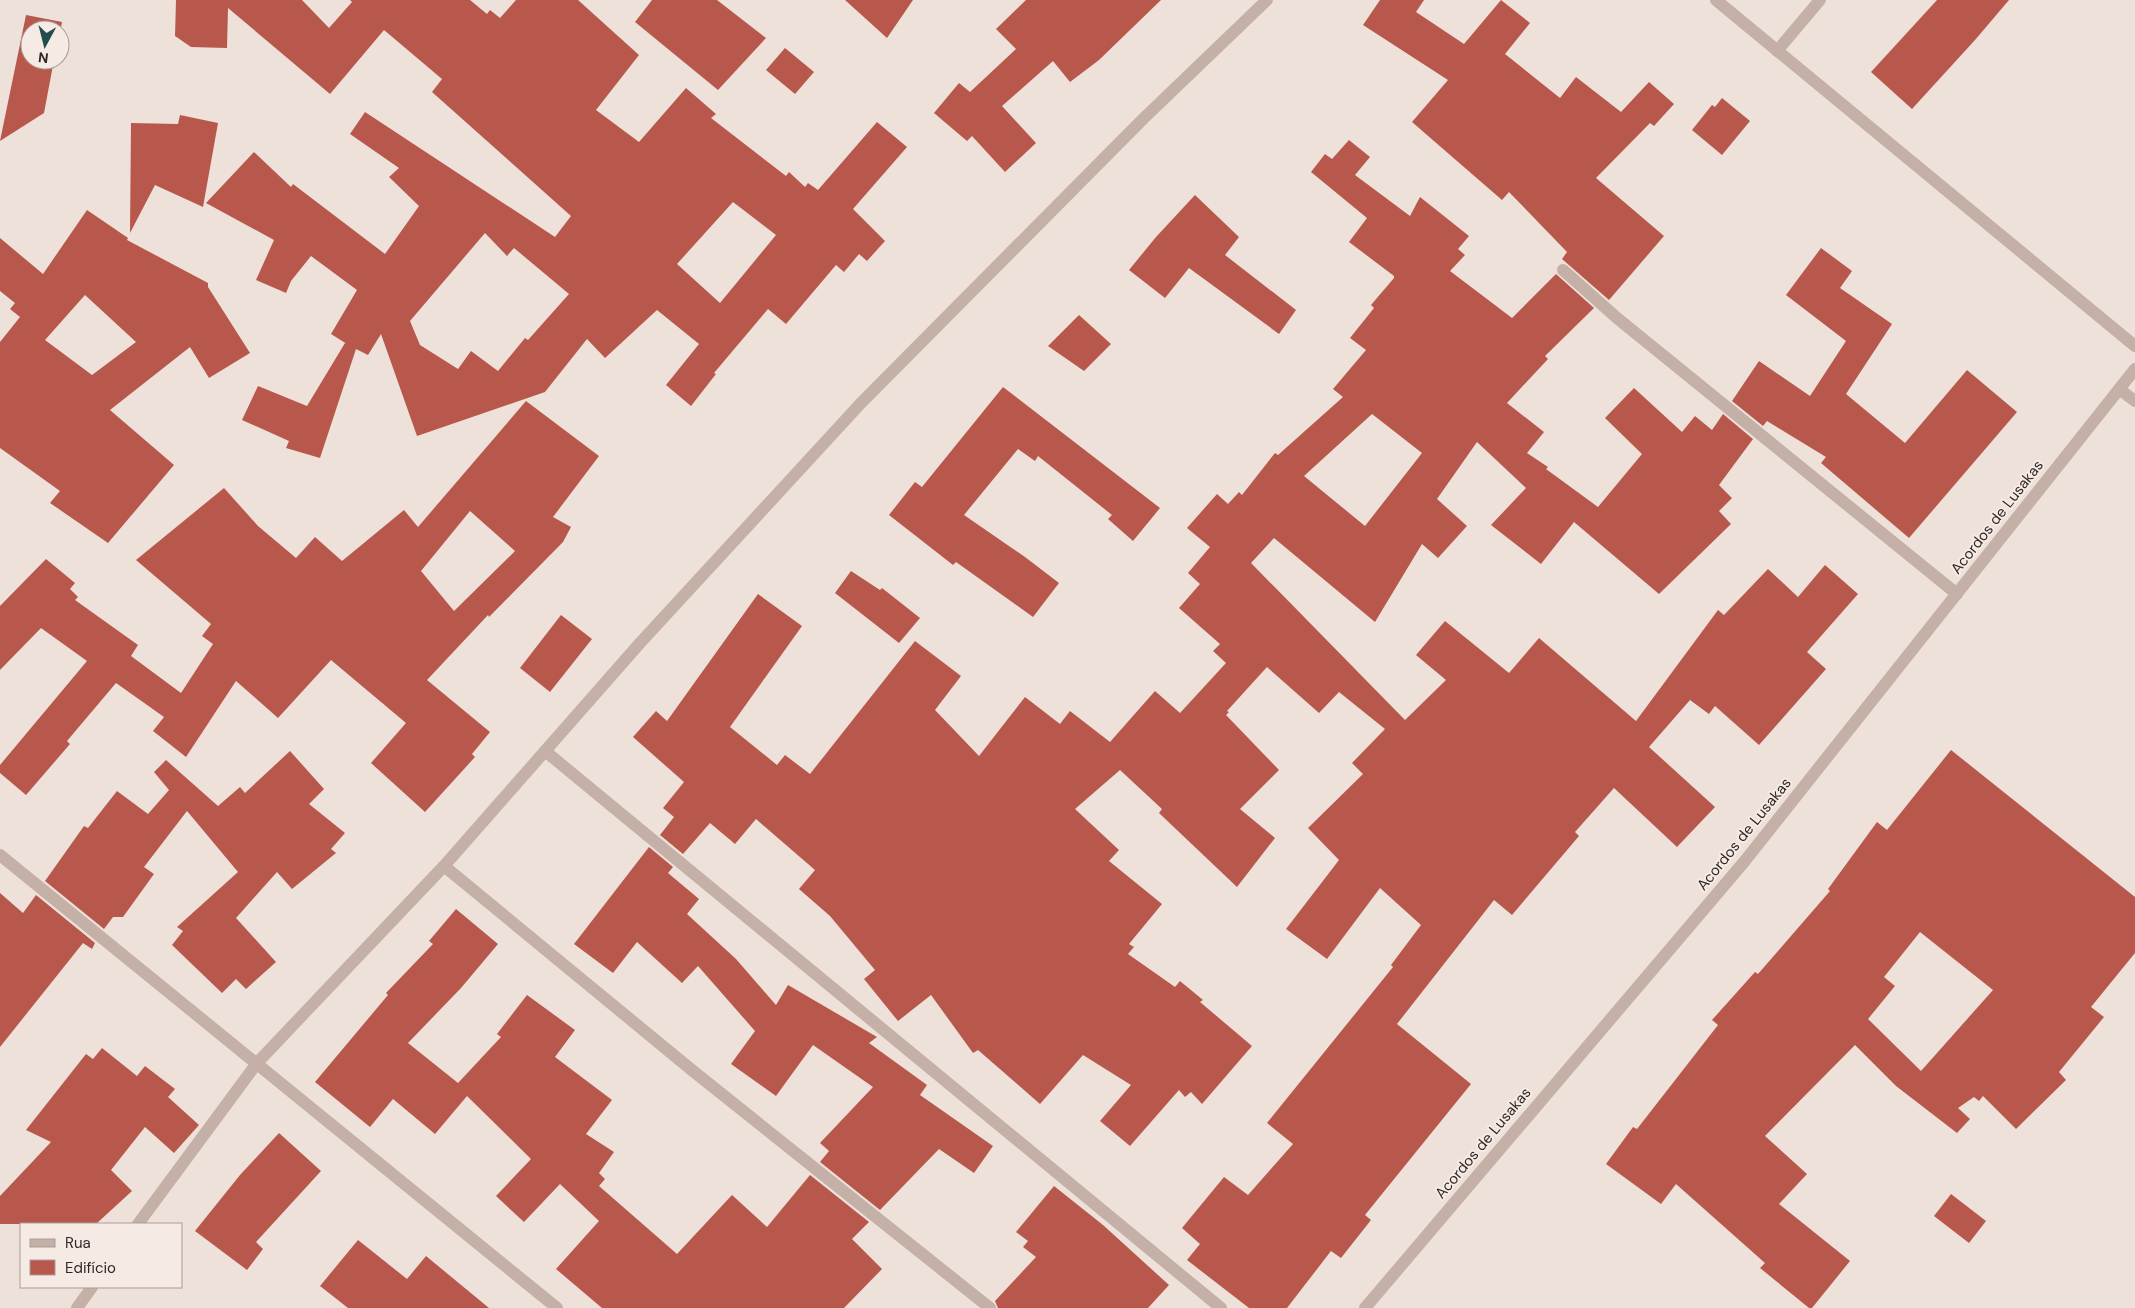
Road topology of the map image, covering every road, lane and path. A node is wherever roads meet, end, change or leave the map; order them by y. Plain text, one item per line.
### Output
1 (1267, 0) edge
2 (1716, 0) edge
3 (1820, 0) edge
4 (1777, 51) junction
5 (1563, 270) dead end
6 (2135, 346) edge
7 (2135, 369) edge
8 (2119, 389) junction
9 (2135, 401) edge
10 (1956, 594) junction
11 (545, 751) junction
12 (0, 855) edge
13 (444, 866) junction
14 (257, 1062) junction
15 (139, 1223) edge
16 (91, 1288) edge
17 (77, 1308) edge
18 (557, 1308) edge
19 (990, 1308) edge
20 (1221, 1308) edge
21 (1365, 1308) edge

1 - 11 street
2 - 4 street
3 - 4 street
4 - 6 street
5 - 10 street
7 - 8 street, Acordos de Lusakas
8 - 9 street
8 - 10 street, Acordos de Lusakas
10 - 21 street, Acordos de Lusakas
11 - 13 street
11 - 20 street
12 - 14 street
13 - 14 street
13 - 19 street
14 - 15 street
14 - 18 street
16 - 17 street

